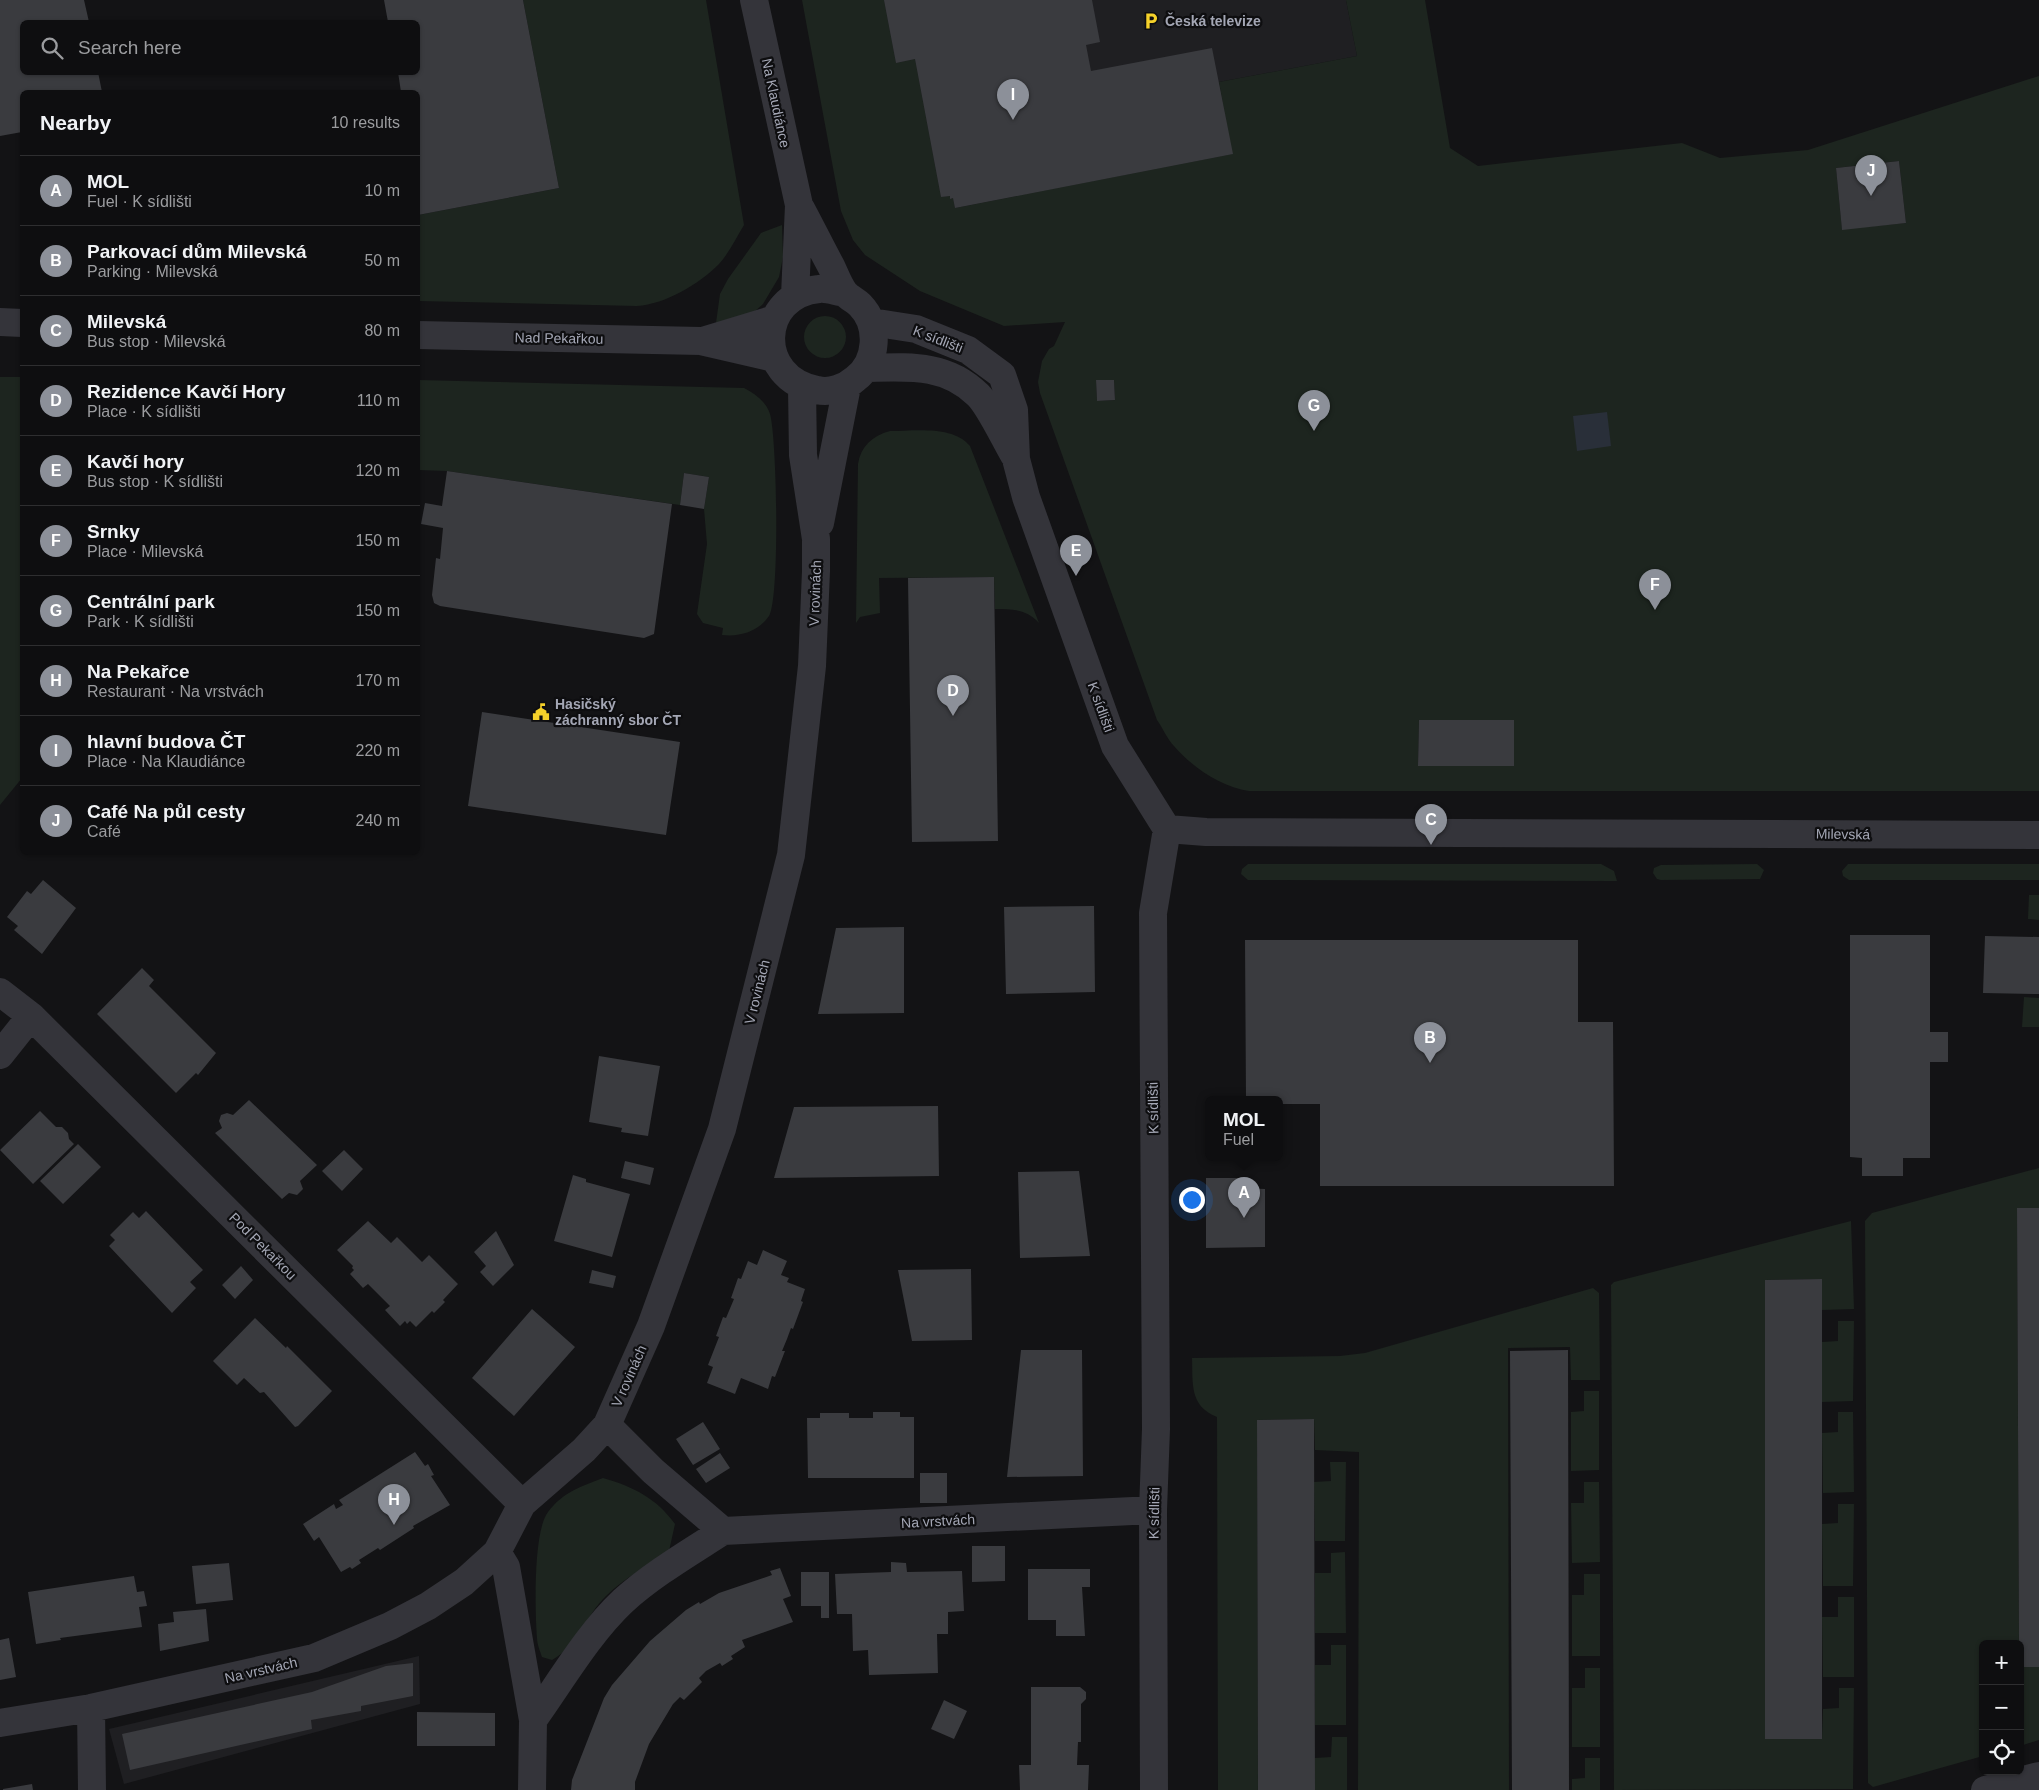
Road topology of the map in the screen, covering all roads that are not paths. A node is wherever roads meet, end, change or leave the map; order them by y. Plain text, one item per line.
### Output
1 (754, 0) edge
2 (799, 205) junction
3 (845, 293) junction
4 (795, 296) junction
5 (775, 319) junction
6 (0, 322) edge
7 (871, 322) junction
8 (20, 323) edge
9 (420, 335) edge
10 (701, 341) junction
11 (774, 358) junction
12 (856, 377) junction
13 (802, 388) junction
14 (1016, 459) junction
15 (816, 539) junction
16 (1167, 829) junction
17 (2039, 835) edge
18 (0, 992) edge
19 (31, 1016) junction
20 (0, 1055) edge
21 (607, 1424) junction
22 (522, 1504) junction
23 (1153, 1510) junction
24 (723, 1531) junction
25 (497, 1552) junction
26 (91, 1708) junction
27 (533, 1720) junction
28 (0, 1723) edge
29 (2039, 1776) edge
30 (92, 1790) edge
31 (532, 1790) edge
32 (1154, 1790) edge
33 (1985, 1790) edge

1 - 2 street, Na Klaudiánce
2 - 3 street, Na Klaudiánce
2 - 4 street, Na Klaudiánce
3 - 4 street
3 - 7 street, Na Klaudiánce
4 - 5 street
5 - 10 street, Nad Pekařkou
5 - 11 street
6 - 8 street
7 - 12 street
7 - 14 street, K sídlišti
9 - 10 street, Nad Pekařkou
10 - 11 street, Nad Pekařkou
11 - 13 street
12 - 13 street
12 - 14 street, K sídlišti
12 - 15 street, V rovinách
13 - 15 street, V rovinách
14 - 16 street, K sídlišti
15 - 21 street, V rovinách
16 - 17 street, Milevská
16 - 23 street, K sídlišti
18 - 19 street, Pod Pekařkou
19 - 20 street
19 - 22 street, Pod Pekařkou
21 - 22 street, V rovinách
21 - 24 street, V rovinách
22 - 25 street, V rovinách
23 - 24 street, Na vrstvách
23 - 32 street, K sídlišti
24 - 27 street
25 - 26 street, Na vrstvách
25 - 27 street
26 - 28 street, Na vrstvách
26 - 30 street
27 - 31 street
29 - 33 street

